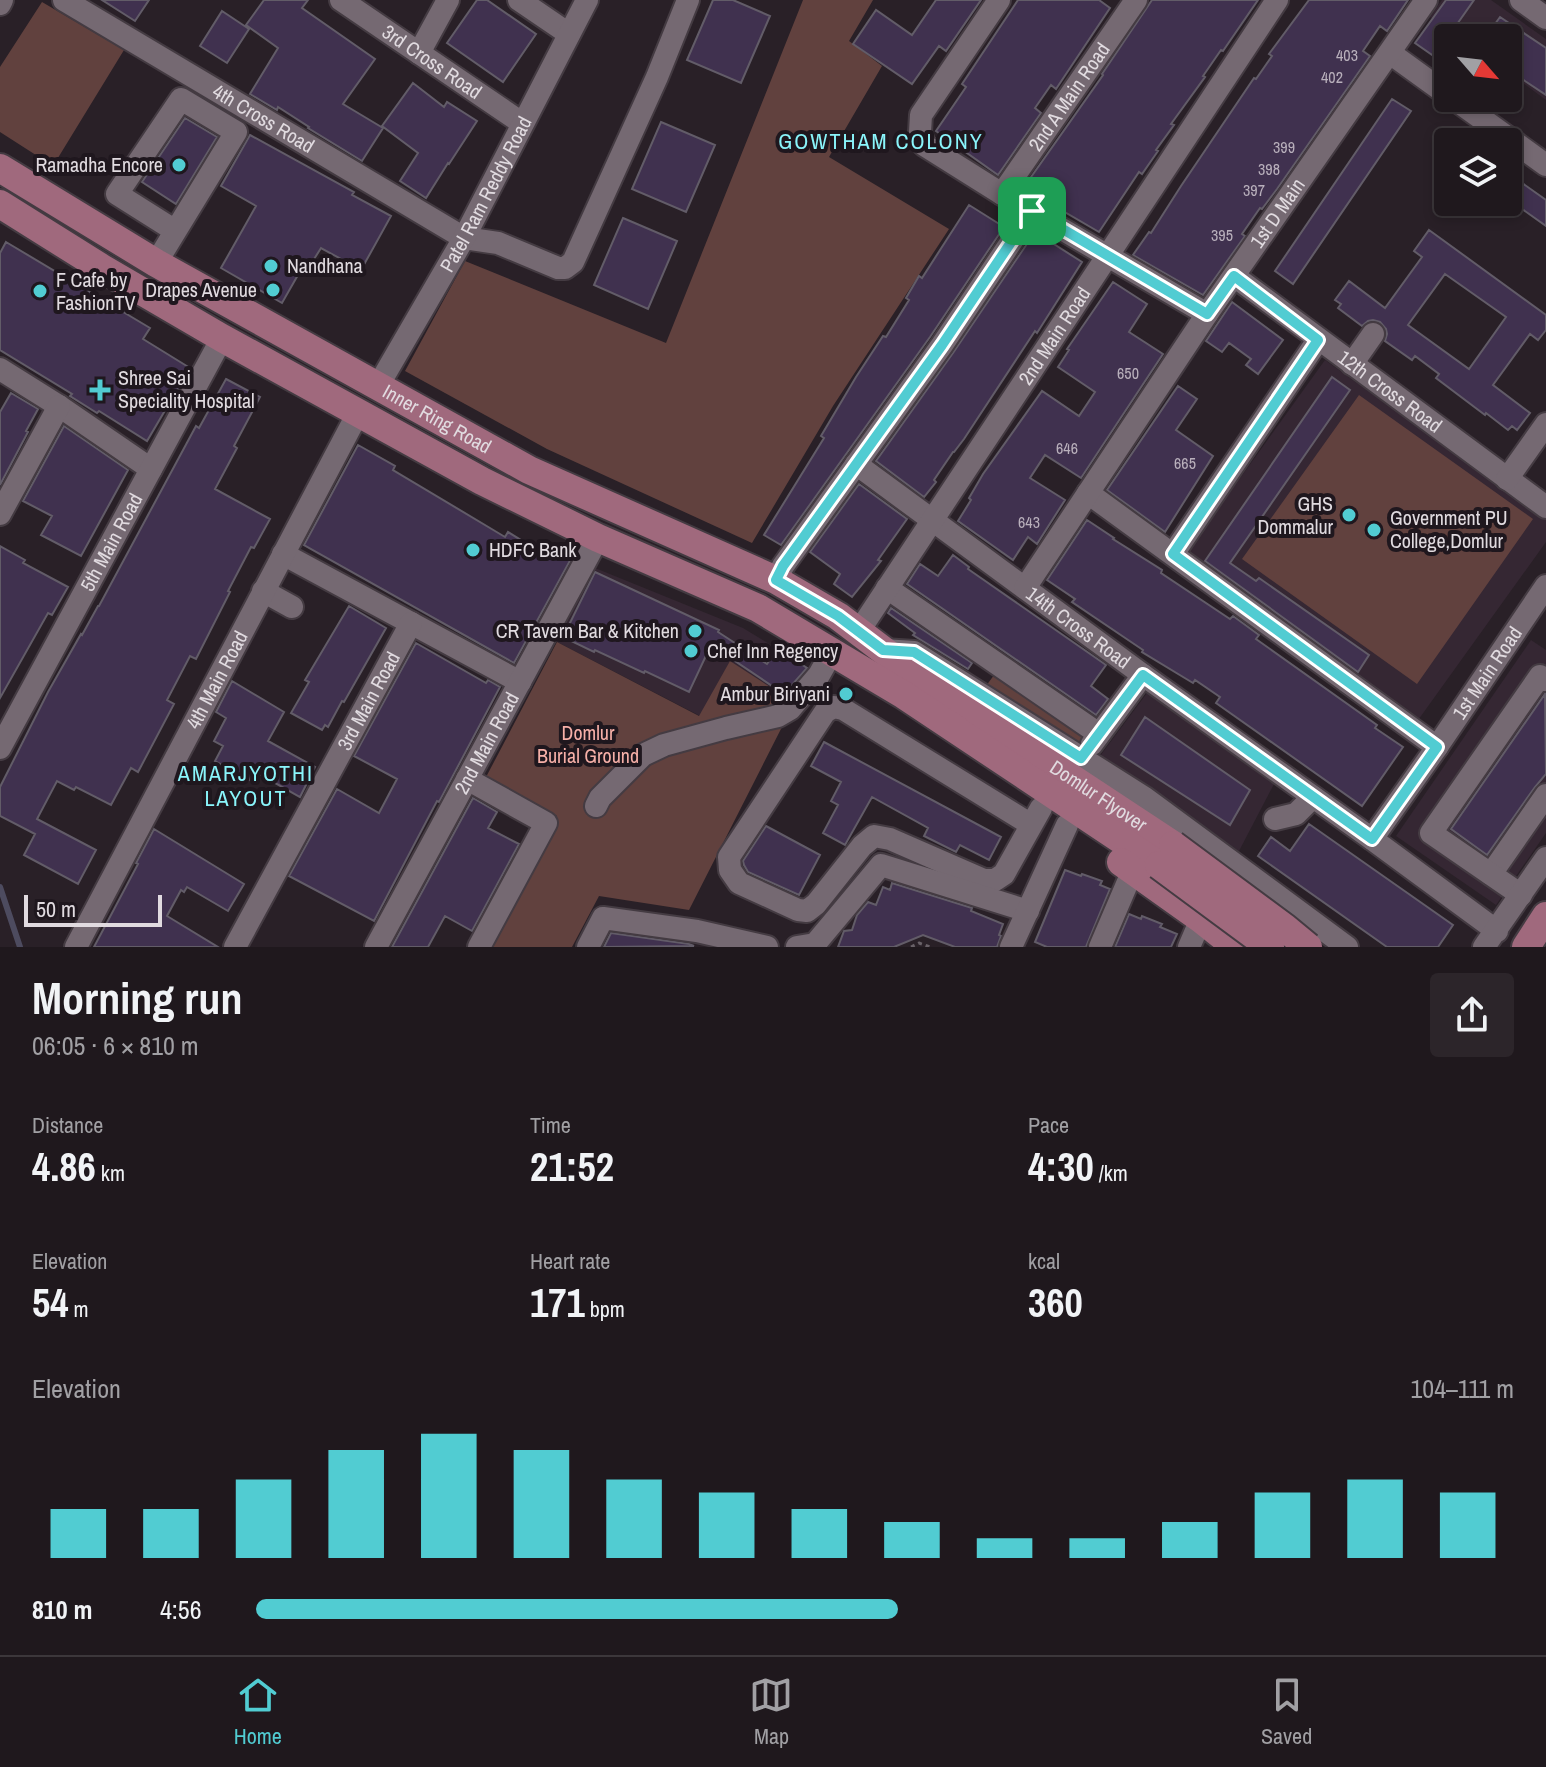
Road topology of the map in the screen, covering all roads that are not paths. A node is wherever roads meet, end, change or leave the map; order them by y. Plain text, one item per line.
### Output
1 (64, 0) edge
2 (341, 0) edge
3 (448, 0) edge
4 (519, 0) edge
5 (587, 0) edge
6 (688, 0) edge
7 (999, 0) edge
8 (1136, 0) edge
9 (1277, 0) edge
10 (1426, 0) edge
11 (1521, 0) edge
12 (1546, 18) edge
13 (569, 34) junction
14 (419, 53) junction
15 (1390, 53) junction
16 (1434, 85) edge
17 (1472, 112) edge
18 (522, 123) junction
19 (1546, 165) edge
20 (0, 168) edge
21 (1002, 194) junction
22 (0, 204) edge
23 (1032, 211) junction
24 (174, 230) junction
25 (464, 238) junction
26 (1108, 255) junction
27 (156, 263) junction
28 (1234, 276) junction
29 (1207, 314) junction
30 (1373, 334) dead end
31 (222, 338) junction
32 (1318, 340) junction
33 (1352, 364) junction
34 (0, 369) edge
35 (378, 386) junction
36 (59, 406) junction
37 (358, 413) junction
38 (1546, 424) edge
39 (856, 464) junction
40 (151, 469) junction
41 (1507, 479) junction
42 (1088, 493) junction
43 (1546, 507) edge
44 (0, 514) edge
45 (932, 520) junction
46 (598, 538) junction
47 (283, 554) junction
48 (1173, 554) junction
49 (776, 580) junction
50 (1546, 586) edge
51 (887, 588) junction
52 (1025, 588) junction
53 (263, 591) junction
54 (292, 607) dead end
55 (411, 623) junction
56 (859, 631) junction
57 (832, 652) junction
58 (875, 661) junction
59 (1143, 675) junction
60 (1546, 680) edge
61 (520, 682) junction
62 (1099, 734) junction
63 (1437, 747) junction
64 (0, 748) edge
65 (1081, 758) junction
66 (467, 779) junction
67 (1546, 795) edge
68 (1313, 797) junction
69 (596, 806) dead end
70 (1036, 816) junction
71 (1275, 819) dead end
72 (1067, 825) junction
73 (1372, 839) junction
74 (1546, 858) edge
75 (1155, 860) junction
76 (1491, 874) junction
77 (1521, 895) junction
78 (1028, 911) junction
79 (1546, 916) edge
80 (1201, 919) junction
81 (1490, 939) edge
82 (76, 947) edge
83 (235, 947) edge
84 (376, 947) edge
85 (479, 947) edge
86 (588, 947) edge
87 (767, 947) edge
88 (797, 947) edge
89 (1011, 947) edge
90 (1100, 947) edge
91 (1189, 947) edge
92 (1236, 947) edge
93 (1270, 947) edge
94 (1308, 947) edge
95 (1347, 947) edge
96 (1526, 947) edge

1 - 25 street, 4th Cross Road
2 - 14 street, 3rd Cross Road
3 - 14 street
4 - 13 street
5 - 13 street, Patel Ram Reddy Road
6 - 25 street
7 - 21 street
8 - 21 street, 2nd A Main Road
9 - 26 street, 2nd Main Road
10 - 15 street, 1st D Main
11 - 12 street
13 - 18 street, Patel Ram Reddy Road
14 - 18 street, 3rd Cross Road
15 - 16 street
15 - 28 street, 1st D Main
17 - 19 street
18 - 25 street, Patel Ram Reddy Road
20 - 27 main road, Inner Ring Road
21 - 23 street
22 - 31 main road, Inner Ring Road
23 - 26 street
23 - 39 street
24 - 24 street
24 - 27 street
25 - 35 street, Patel Ram Reddy Road
26 - 29 street
26 - 45 street, 2nd Main Road
27 - 35 main road, Inner Ring Road
28 - 29 street, 1st D Main
28 - 32 street, 12th Cross Road
29 - 42 street, 1st D Main
30 - 33 street
31 - 37 main road, Inner Ring Road
31 - 40 street, 5th Main Road
32 - 33 street, 12th Cross Road
32 - 48 street
33 - 41 street, 12th Cross Road
34 - 36 street
35 - 49 main road, Inner Ring Road
36 - 40 street
36 - 44 street
37 - 46 main road, Inner Ring Road
37 - 47 street, 4th Main Road
38 - 41 street
39 - 45 street, 14th Cross Road
39 - 49 street
40 - 64 street, 5th Main Road
41 - 43 street, 12th Cross Road
42 - 48 street
42 - 52 street, 1st D Main
45 - 51 street, 2nd Main Road
45 - 52 street, 14th Cross Road
46 - 57 main road, Inner Ring Road
46 - 61 street, 2nd Main Road
47 - 53 street, 4th Main Road
47 - 55 street
48 - 63 street
49 - 56 main road, Inner Ring Road
50 - 63 street, 1st Main Road
51 - 56 street, 2nd Main Road
51 - 62 street
52 - 59 street, 14th Cross Road
53 - 54 street
53 - 82 street, 4th Main Road
55 - 61 street
55 - 83 street, 3rd Main Road
56 - 58 main road, Inner Ring Road
57 - 58 main road, Inner Ring Road
57 - 69 street
58 - 65 street
58 - 70 main road
58 - 75 main road, Domlur Flyover
59 - 62 street
59 - 68 street, 14th Cross Road
60 - 76 street
61 - 66 street, 2nd Main Road
62 - 65 street
63 - 73 street, 1st Main Road
65 - 95 street
66 - 84 street, 2nd Main Road
66 - 85 street
67 - 76 street
68 - 71 street
68 - 73 street, 14th Cross Road
70 - 70 street
70 - 72 main road
72 - 75 main road
72 - 78 street
73 - 81 street, 14th Cross Road
74 - 77 street
75 - 80 main road
75 - 90 street
75 - 93 main road, Domlur Flyover, bridge
75 - 94 main road, Domlur Flyover, bridge
76 - 77 street
77 - 81 street
78 - 88 street
78 - 89 street
79 - 96 main road
80 - 91 street
80 - 92 main road
86 - 87 street

